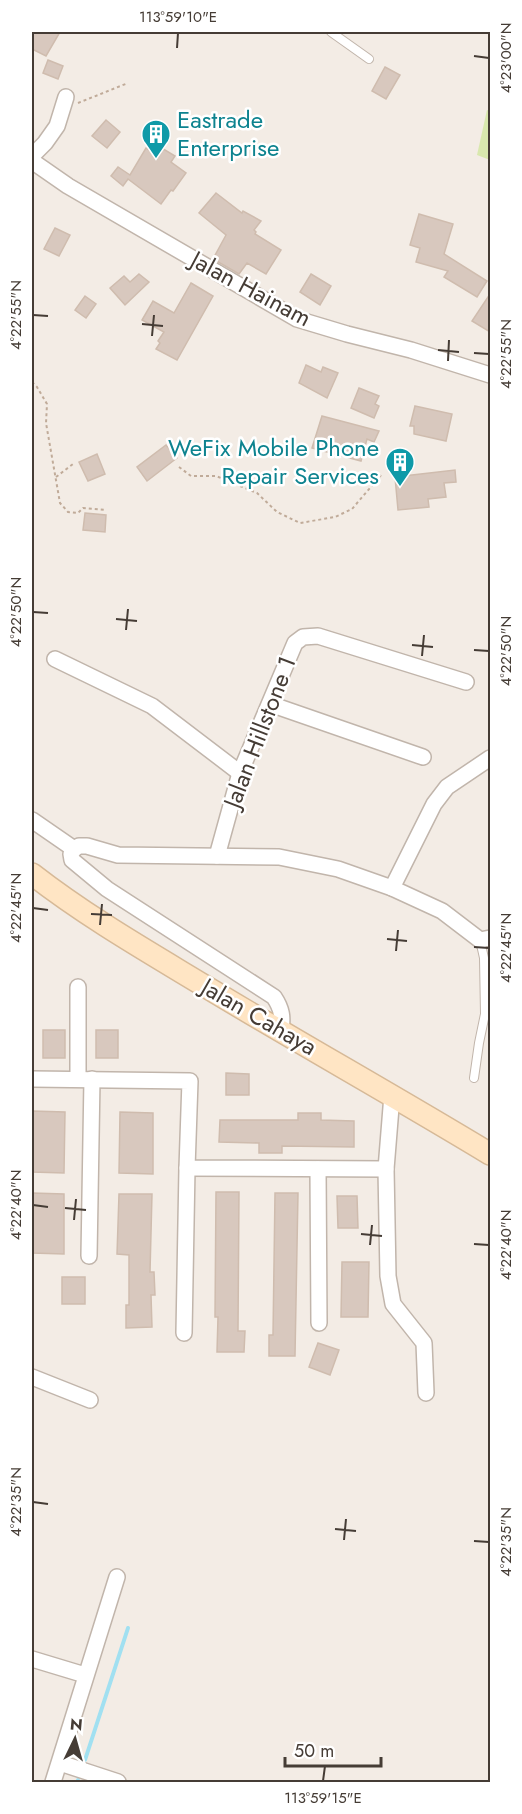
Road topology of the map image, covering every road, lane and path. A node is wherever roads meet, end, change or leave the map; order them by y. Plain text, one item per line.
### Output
1 (331, 32) edge
2 (369, 59) dead end
3 (128, 83) dead end
4 (64, 103) joint
5 (32, 159) edge
6 (490, 375) edge
7 (32, 382) edge
8 (73, 464) dead end
9 (179, 467) dead end
10 (381, 475) dead end
11 (56, 477) junction
12 (106, 510) dead end
13 (55, 659) dead end
14 (466, 682) dead end
15 (270, 704) junction
16 (423, 757) dead end
17 (490, 759) edge
18 (240, 773) junction
19 (32, 820) edge
20 (74, 849) junction
21 (217, 856) junction
22 (32, 874) edge
23 (392, 888) junction
24 (485, 939) edge
25 (78, 987) dead end
26 (281, 1031) junction
27 (32, 1078) edge
28 (474, 1078) dead end
29 (85, 1079) junction
30 (393, 1095) junction
31 (490, 1154) edge
32 (187, 1168) junction
33 (318, 1169) junction
34 (386, 1169) junction
35 (89, 1256) dead end
36 (319, 1323) dead end
37 (184, 1333) dead end
38 (32, 1377) edge
39 (426, 1394) dead end
40 (90, 1400) dead end
41 (117, 1577) dead end
42 (32, 1659) edge
43 (86, 1675) junction
44 (60, 1763) junction
45 (53, 1782) edge
46 (118, 1782) edge

1 - 2 lane
3 - 4 path
4 - 5 street
5 - 6 street, Jalan Hainam
7 - 11 path
8 - 11 path
9 - 10 path
11 - 12 path
13 - 18 street
14 - 15 street, Jalan Hillstone 1
15 - 16 street
15 - 18 street, Jalan Hillstone 1
17 - 23 street
18 - 21 street, Jalan Hillstone 1
19 - 20 street
20 - 21 street
20 - 26 street
21 - 23 street
22 - 26 street, Jalan Cahaya
23 - 24 street
24 - 28 lane
25 - 29 street
26 - 30 street, Jalan Cahaya
27 - 29 street
29 - 32 street
29 - 35 street
30 - 31 street, Jalan Cahaya
30 - 34 street
32 - 33 street
32 - 37 street
33 - 34 street
33 - 36 street
34 - 39 street
38 - 40 street
41 - 43 street
42 - 43 street
43 - 44 street
44 - 45 street
44 - 46 street

